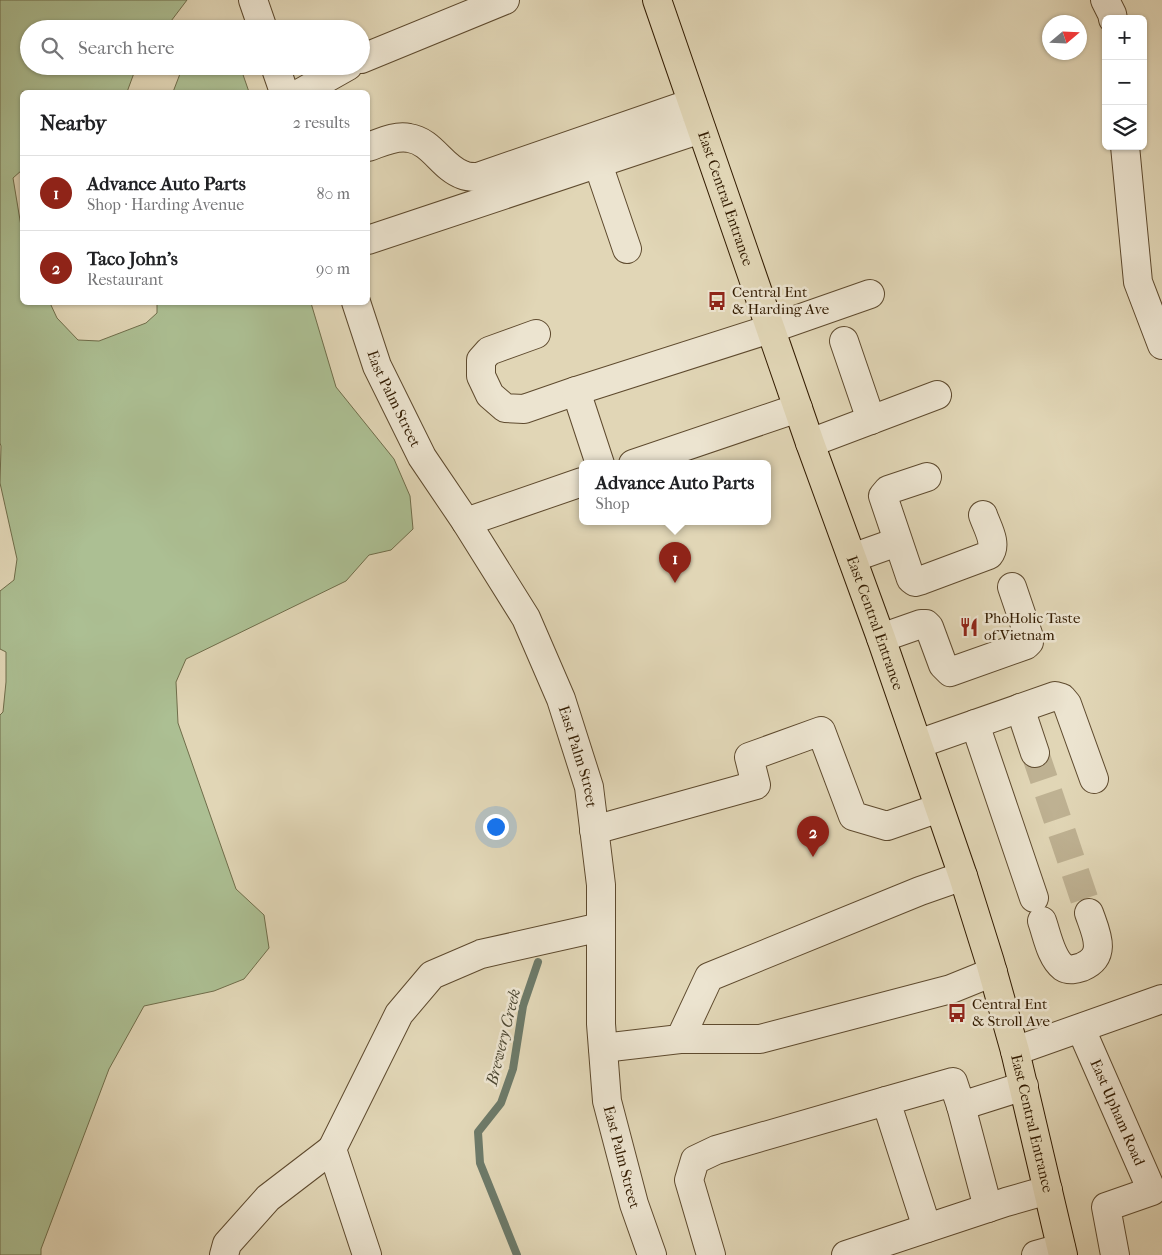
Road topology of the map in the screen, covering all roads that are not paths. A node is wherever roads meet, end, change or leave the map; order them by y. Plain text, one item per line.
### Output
1 (253, 0) edge
2 (505, 0) edge
3 (657, 0) edge
4 (1105, 0) edge
5 (1112, 15) edge
6 (260, 20) edge
7 (370, 55) edge
8 (279, 75) edge
9 (332, 75) edge
10 (283, 90) edge
11 (306, 90) edge
12 (692, 103) junction
13 (701, 129) junction
14 (370, 146) edge
15 (1125, 150) edge
16 (598, 164) junction
17 (370, 239) edge
18 (627, 249) dead end
19 (870, 294) dead end
20 (357, 305) edge
21 (770, 329) junction
22 (536, 334) dead end
23 (844, 341) dead end
24 (1162, 345) edge
25 (576, 391) junction
26 (936, 395) dead end
27 (798, 408) junction
28 (871, 420) junction
29 (810, 443) junction
30 (599, 460) edge
31 (645, 460) edge
32 (927, 477) dead end
33 (579, 483) edge
34 (983, 515) dead end
35 (466, 522) junction
36 (897, 542) junction
37 (852, 558) junction
38 (1012, 587) dead end
39 (881, 638) junction
40 (1020, 708) junction
41 (975, 724) junction
42 (918, 744) junction
43 (1035, 753) tunnel mouth
44 (1094, 779) dead end
45 (939, 808) junction
46 (594, 830) junction
47 (963, 876) junction
48 (1089, 913) tunnel mouth
49 (601, 927) junction
50 (993, 972) junction
51 (1162, 999) edge
52 (1081, 1028) junction
53 (680, 1039) junction
54 (602, 1048) junction
55 (1015, 1051) junction
56 (1024, 1086) junction
57 (886, 1101) junction
58 (961, 1106) junction
59 (332, 1149) junction
60 (1048, 1190) junction
61 (988, 1208) junction
62 (927, 1228) junction
63 (1053, 1253) edge
64 (224, 1255) edge
65 (366, 1255) edge
66 (652, 1255) edge
67 (711, 1255) edge
68 (846, 1255) edge
69 (1115, 1255) edge

1 - 6 street
2 - 7 street
3 - 12 highway, East Central Entrance
4 - 5 street
8 - 10 street
9 - 11 street
12 - 13 highway, East Central Entrance
12 - 14 street
13 - 16 street
13 - 21 highway, East Central Entrance
15 - 24 street
16 - 17 street
16 - 18 street
19 - 21 street
20 - 35 street, East Palm Street
21 - 25 street
21 - 27 highway, East Central Entrance
22 - 25 street
23 - 28 street
25 - 30 street
26 - 28 street
27 - 29 highway, East Central Entrance
27 - 31 street
28 - 29 street
29 - 37 highway, East Central Entrance
32 - 36 street
33 - 35 street
34 - 36 street
35 - 46 street, East Palm Street
36 - 37 street
37 - 39 highway, East Central Entrance
38 - 39 street
39 - 42 highway, East Central Entrance
40 - 41 street
40 - 43 street
40 - 44 street
41 - 42 street
41 - 48 street
42 - 45 highway, East Central Entrance
45 - 46 street
45 - 47 highway, East Central Entrance
46 - 49 street, East Palm Street
47 - 50 highway, East Central Entrance
47 - 53 street
49 - 54 street, East Palm Street
49 - 59 street
50 - 53 street
50 - 55 highway, East Central Entrance
51 - 52 street
52 - 55 street
52 - 69 street, East Upham Road
53 - 54 street
54 - 66 street, East Palm Street
55 - 56 highway, East Central Entrance
56 - 58 street
56 - 60 highway, East Central Entrance
57 - 58 street
57 - 62 street
57 - 67 street
58 - 61 street
59 - 64 street
59 - 65 street
60 - 61 street
60 - 63 highway, East Central Entrance
61 - 62 street
62 - 68 street

